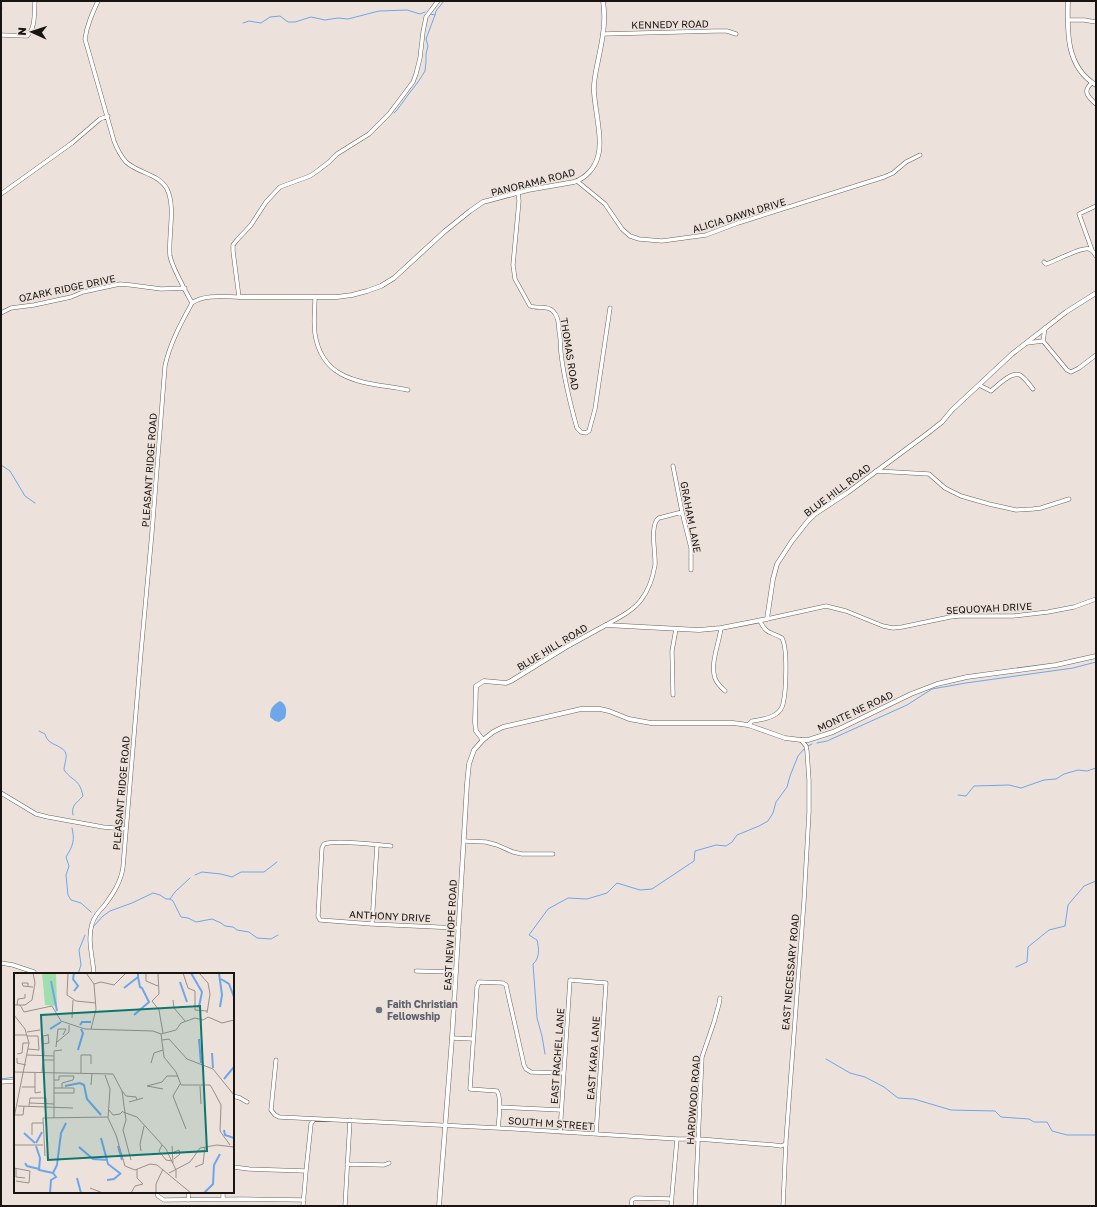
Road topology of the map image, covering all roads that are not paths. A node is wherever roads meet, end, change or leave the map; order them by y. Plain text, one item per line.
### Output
1 (35, 1) edge
2 (98, 1) edge
3 (438, 1) edge
4 (603, 1) edge
5 (1068, 1) edge
6 (1068, 20) junction
7 (1096, 22) edge
8 (603, 34) junction
9 (736, 34) dead end
10 (1, 35) edge
11 (1094, 84) edge
12 (1096, 104) edge
13 (108, 116) junction
14 (920, 155) dead end
15 (577, 181) junction
16 (518, 192) junction
17 (1, 194) edge
18 (1096, 206) edge
19 (1093, 251) junction
20 (1096, 256) edge
21 (1044, 262) dead end
22 (185, 288) junction
23 (1096, 293) edge
24 (239, 297) junction
25 (315, 297) junction
26 (192, 303) junction
27 (610, 308) dead end
28 (1, 312) edge
29 (1045, 328) junction
30 (1043, 341) junction
31 (1026, 343) junction
32 (1096, 355) edge
33 (979, 385) junction
34 (1033, 388) dead end
35 (408, 390) dead end
36 (673, 466) dead end
37 (876, 471) junction
38 (1069, 499) dead end
39 (682, 512) junction
40 (692, 570) dead end
41 (1096, 599) edge
42 (767, 619) junction
43 (760, 621) junction
44 (606, 625) junction
45 (721, 628) junction
46 (676, 629) junction
47 (1096, 656) edge
48 (724, 691) dead end
49 (673, 695) dead end
50 (748, 725) junction
51 (482, 740) junction
52 (801, 740) junction
53 (1, 793) edge
54 (126, 829) junction
55 (464, 841) junction
56 (376, 845) junction
57 (391, 846) dead end
58 (553, 854) dead end
59 (372, 924) junction
60 (458, 928) junction
61 (1, 963) edge
62 (416, 971) dead end
63 (34, 972) dead end
64 (456, 972) junction
65 (94, 973) edge
66 (606, 983) joint
67 (720, 998) dead end
68 (452, 1038) junction
69 (473, 1039) junction
70 (276, 1060) dead end
71 (563, 1073) junction
72 (14, 1081) edge
73 (1, 1082) edge
74 (234, 1096) edge
75 (247, 1102) dead end
76 (500, 1107) junction
77 (561, 1110) junction
78 (314, 1119) junction
79 (350, 1120) junction
80 (446, 1125) junction
81 (498, 1128) junction
82 (560, 1132) junction
83 (596, 1134) junction
84 (677, 1139) junction
85 (698, 1139) junction
86 (786, 1144) junction
87 (389, 1163) dead end
88 (347, 1164) junction
89 (234, 1167) edge
90 (306, 1171) junction
91 (158, 1193) edge
92 (189, 1193) edge
93 (223, 1193) edge
94 (223, 1199) junction
95 (671, 1199) junction
96 (188, 1200) junction
97 (304, 1200) junction
98 (303, 1206) edge
99 (345, 1206) edge
100 (439, 1206) edge
101 (631, 1206) edge
102 (671, 1206) edge
103 (695, 1206) edge
104 (782, 1206) edge

1 - 10 street
2 - 13 street
3 - 24 street
4 - 8 street, PANORAMA ROAD
5 - 6 street
6 - 7 street
6 - 11 street
8 - 9 street, KENNEDY ROAD
8 - 15 street, PANORAMA ROAD
11 - 12 street
13 - 17 street
13 - 22 street
14 - 15 street, ALICIA DAWN DRIVE
15 - 16 street, PANORAMA ROAD
16 - 25 street, PANORAMA ROAD
16 - 27 street, THOMAS ROAD
18 - 19 street
19 - 20 street
19 - 21 street
22 - 26 street
22 - 28 street, OZARK RIDGE DRIVE
23 - 29 street, BLUE HILL ROAD
24 - 25 street, PANORAMA ROAD
24 - 26 street
25 - 35 street
26 - 54 street, PLEASANT RIDGE ROAD
29 - 30 street
29 - 31 street, BLUE HILL ROAD
30 - 31 street
30 - 32 street
31 - 33 street, BLUE HILL ROAD
33 - 34 street
33 - 37 street, BLUE HILL ROAD
36 - 39 street, GRAHAM LANE
37 - 38 street
37 - 42 street, BLUE HILL ROAD
39 - 40 street, GRAHAM LANE
39 - 44 street
41 - 42 street, SEQUOYAH DRIVE
42 - 43 street
43 - 45 street
43 - 50 street
44 - 46 street
44 - 51 street, BLUE HILL ROAD
45 - 46 street
45 - 48 street
46 - 49 street
47 - 52 street, MONTE NE ROAD
50 - 51 street, MONTE NE ROAD
50 - 52 street, MONTE NE ROAD
51 - 55 street, EAST NEW HOPE ROAD
52 - 86 street, EAST NECESSARY ROAD
53 - 54 street
54 - 65 street, PLEASANT RIDGE ROAD
55 - 58 street
55 - 60 street, EAST NEW HOPE ROAD
56 - 57 street
56 - 59 street
56 - 59 street, ANTHONY DRIVE
59 - 60 street, ANTHONY DRIVE
60 - 64 street, EAST NEW HOPE ROAD
61 - 63 street
62 - 64 street
64 - 68 street, EAST NEW HOPE ROAD
66 - 71 street, EAST RACHEL LANE
66 - 83 street, EAST KARA LANE
67 - 85 street, HARDWOOD ROAD
68 - 69 street
68 - 80 street, EAST NEW HOPE ROAD
69 - 71 street
69 - 76 street
70 - 78 street, SOUTH M STREET
71 - 77 street, EAST RACHEL LANE
72 - 73 street
74 - 75 street
76 - 77 street
76 - 81 street
77 - 82 street, EAST RACHEL LANE
78 - 79 street, SOUTH M STREET
78 - 90 street
79 - 80 street, SOUTH M STREET
79 - 88 street
80 - 81 street, SOUTH M STREET
80 - 100 street, EAST NEW HOPE ROAD
81 - 82 street, SOUTH M STREET
82 - 83 street, SOUTH M STREET
83 - 84 street, SOUTH M STREET
84 - 85 street, SOUTH M STREET
84 - 95 street
85 - 86 street, SOUTH M STREET
85 - 103 street, HARDWOOD ROAD
86 - 104 street, EAST NECESSARY ROAD
87 - 88 street
88 - 99 street
89 - 90 street
90 - 97 street
91 - 96 street
92 - 96 street
93 - 94 street
94 - 96 street
94 - 97 street
95 - 101 street
95 - 102 street
97 - 98 street

